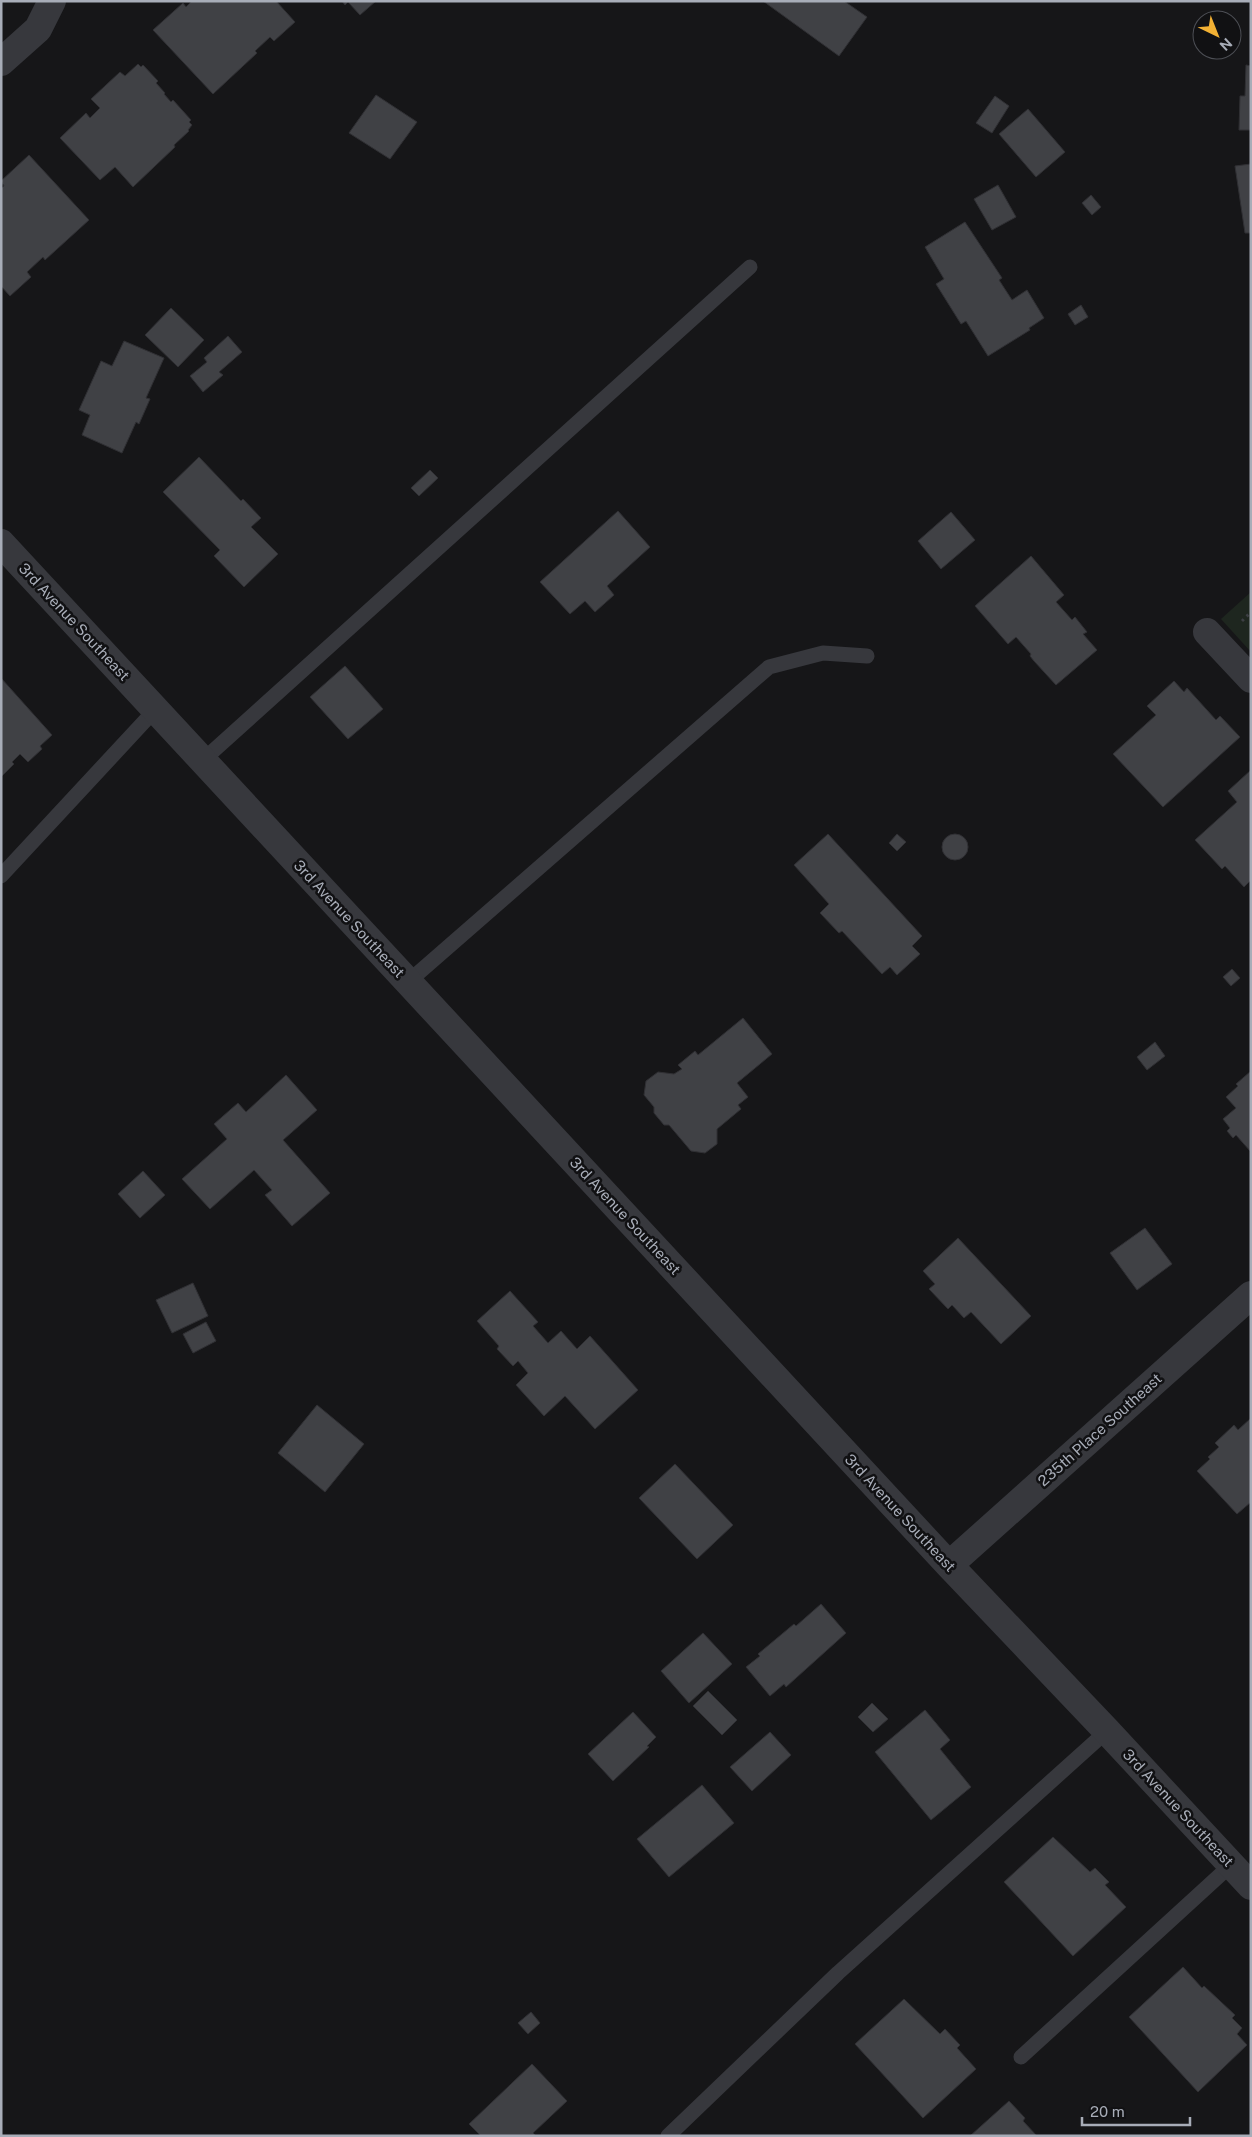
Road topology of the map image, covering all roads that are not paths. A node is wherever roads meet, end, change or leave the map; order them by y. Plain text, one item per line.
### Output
1 (52, 1) edge
2 (1, 62) edge
3 (750, 267) dead end
4 (1, 544) edge
5 (1207, 632) dead end
6 (867, 656) dead end
7 (1251, 679) edge
8 (155, 710) junction
9 (202, 761) junction
10 (1, 876) edge
11 (408, 982) junction
12 (1251, 1295) edge
13 (949, 1565) junction
14 (1107, 1730) junction
15 (1231, 1865) junction
16 (1251, 1886) edge
17 (1021, 2057) dead end
18 (668, 2136) edge

1 - 2 street
3 - 9 lane
4 - 8 street, 3rd Avenue Southeast
5 - 7 street
6 - 11 lane
8 - 9 street, 3rd Avenue Southeast
8 - 10 lane
9 - 11 street, 3rd Avenue Southeast
11 - 13 street, 3rd Avenue Southeast
12 - 13 street, 235th Place Southeast
13 - 14 street, 3rd Avenue Southeast
14 - 15 street, 3rd Avenue Southeast
14 - 18 lane
15 - 16 street, 3rd Avenue Southeast
15 - 17 lane

